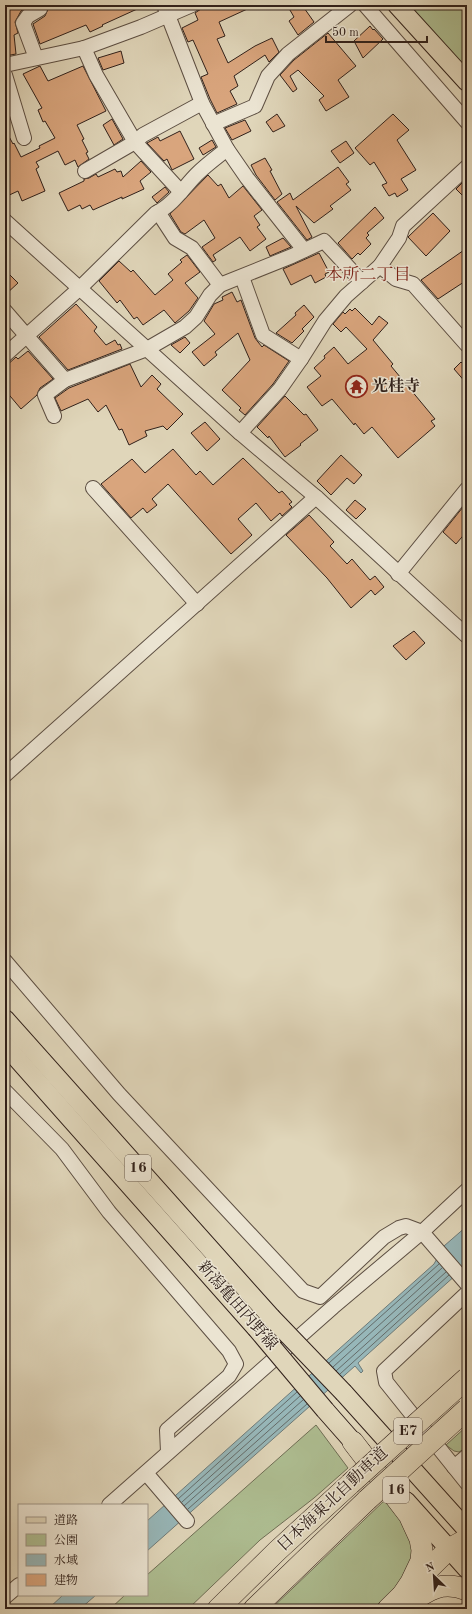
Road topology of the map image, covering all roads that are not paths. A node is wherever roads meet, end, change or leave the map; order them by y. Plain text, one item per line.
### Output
1 (38, 5) edge
2 (192, 5) edge
3 (350, 5) edge
4 (365, 5) edge
5 (401, 7) edge
6 (167, 10) edge
7 (84, 48) junction
8 (36, 58) junction
9 (5, 65) edge
10 (5, 75) edge
11 (467, 82) edge
12 (202, 103) junction
13 (467, 122) edge
14 (213, 124) junction
15 (24, 138) dead end
16 (135, 142) junction
17 (227, 149) junction
18 (467, 167) edge
19 (86, 171) dead end
20 (181, 192) junction
21 (158, 212) junction
22 (5, 221) edge
23 (304, 250) junction
24 (380, 266) junction
25 (242, 277) junction
26 (362, 282) junction
27 (220, 285) junction
28 (80, 288) junction
29 (5, 311) edge
30 (26, 336) junction
31 (467, 345) edge
32 (147, 349) junction
33 (5, 355) edge
34 (301, 360) junction
35 (65, 380) junction
36 (54, 416) dead end
37 (240, 433) junction
38 (93, 488) dead end
39 (467, 489) edge
40 (316, 497) junction
41 (398, 574) junction
42 (197, 604) junction
43 (467, 636) edge
44 (5, 775) edge
45 (5, 961) edge
46 (5, 1019) edge
47 (5, 1045) edge
48 (5, 1090) edge
49 (467, 1190) edge
50 (422, 1232) junction
51 (466, 1284) edge
52 (467, 1378) edge
53 (467, 1409) edge
54 (353, 1442) junction
55 (168, 1452) junction
56 (467, 1456) edge
57 (454, 1467) junction
58 (150, 1478) junction
59 (467, 1483) edge
60 (111, 1504) edge
61 (187, 1521) dead end
62 (467, 1530) edge
63 (467, 1539) edge
64 (277, 1551) junction
65 (460, 1555) edge
66 (18, 1586) edge
67 (467, 1590) edge
68 (5, 1597) edge
69 (400, 1605) edge
70 (209, 1609) edge
71 (218, 1609) edge
72 (254, 1609) edge

1 - 8 street
2 - 6 street
3 - 14 street
4 - 13 street
5 - 11 main road
6 - 7 street
6 - 12 street
7 - 8 street
7 - 16 street
8 - 9 street
10 - 15 street
12 - 14 street
12 - 16 street
14 - 17 street
16 - 19 street
16 - 20 street
17 - 20 street
17 - 23 street
18 - 24 street
20 - 21 street
21 - 27 street
21 - 28 street
22 - 28 street
23 - 25 street
23 - 26 street
24 - 26 street
24 - 31 street
25 - 27 street
25 - 34 street
26 - 34 street
27 - 32 street
28 - 30 street
28 - 32 street
29 - 30 street
30 - 33 street
30 - 35 street
32 - 35 street
32 - 37 street
34 - 37 street
35 - 36 street
37 - 40 street
38 - 42 street
39 - 41 street
40 - 41 street
40 - 42 street
41 - 43 street
42 - 44 street
45 - 50 street
46 - 62 main road, 新潟亀田内野線 / 16, bridge
47 - 54 main road, 新潟亀田内野線 / 16, bridge
48 - 55 street
49 - 50 street
50 - 51 street
50 - 55 street
51 - 57 street
52 - 64 highway, 日本海東北自動車道 / E7, bridge
53 - 72 highway, 日本海東北自動車道 / E7, bridge
54 - 65 main road, 新潟亀田内野線 / 16
54 - 69 highway
55 - 58 street
56 - 57 street
57 - 59 street
58 - 60 street
58 - 61 street
63 - 65 highway
64 - 70 highway
64 - 71 highway, 日本海東北自動車道 / E7
65 - 69 highway
66 - 68 street
67 - 69 highway

